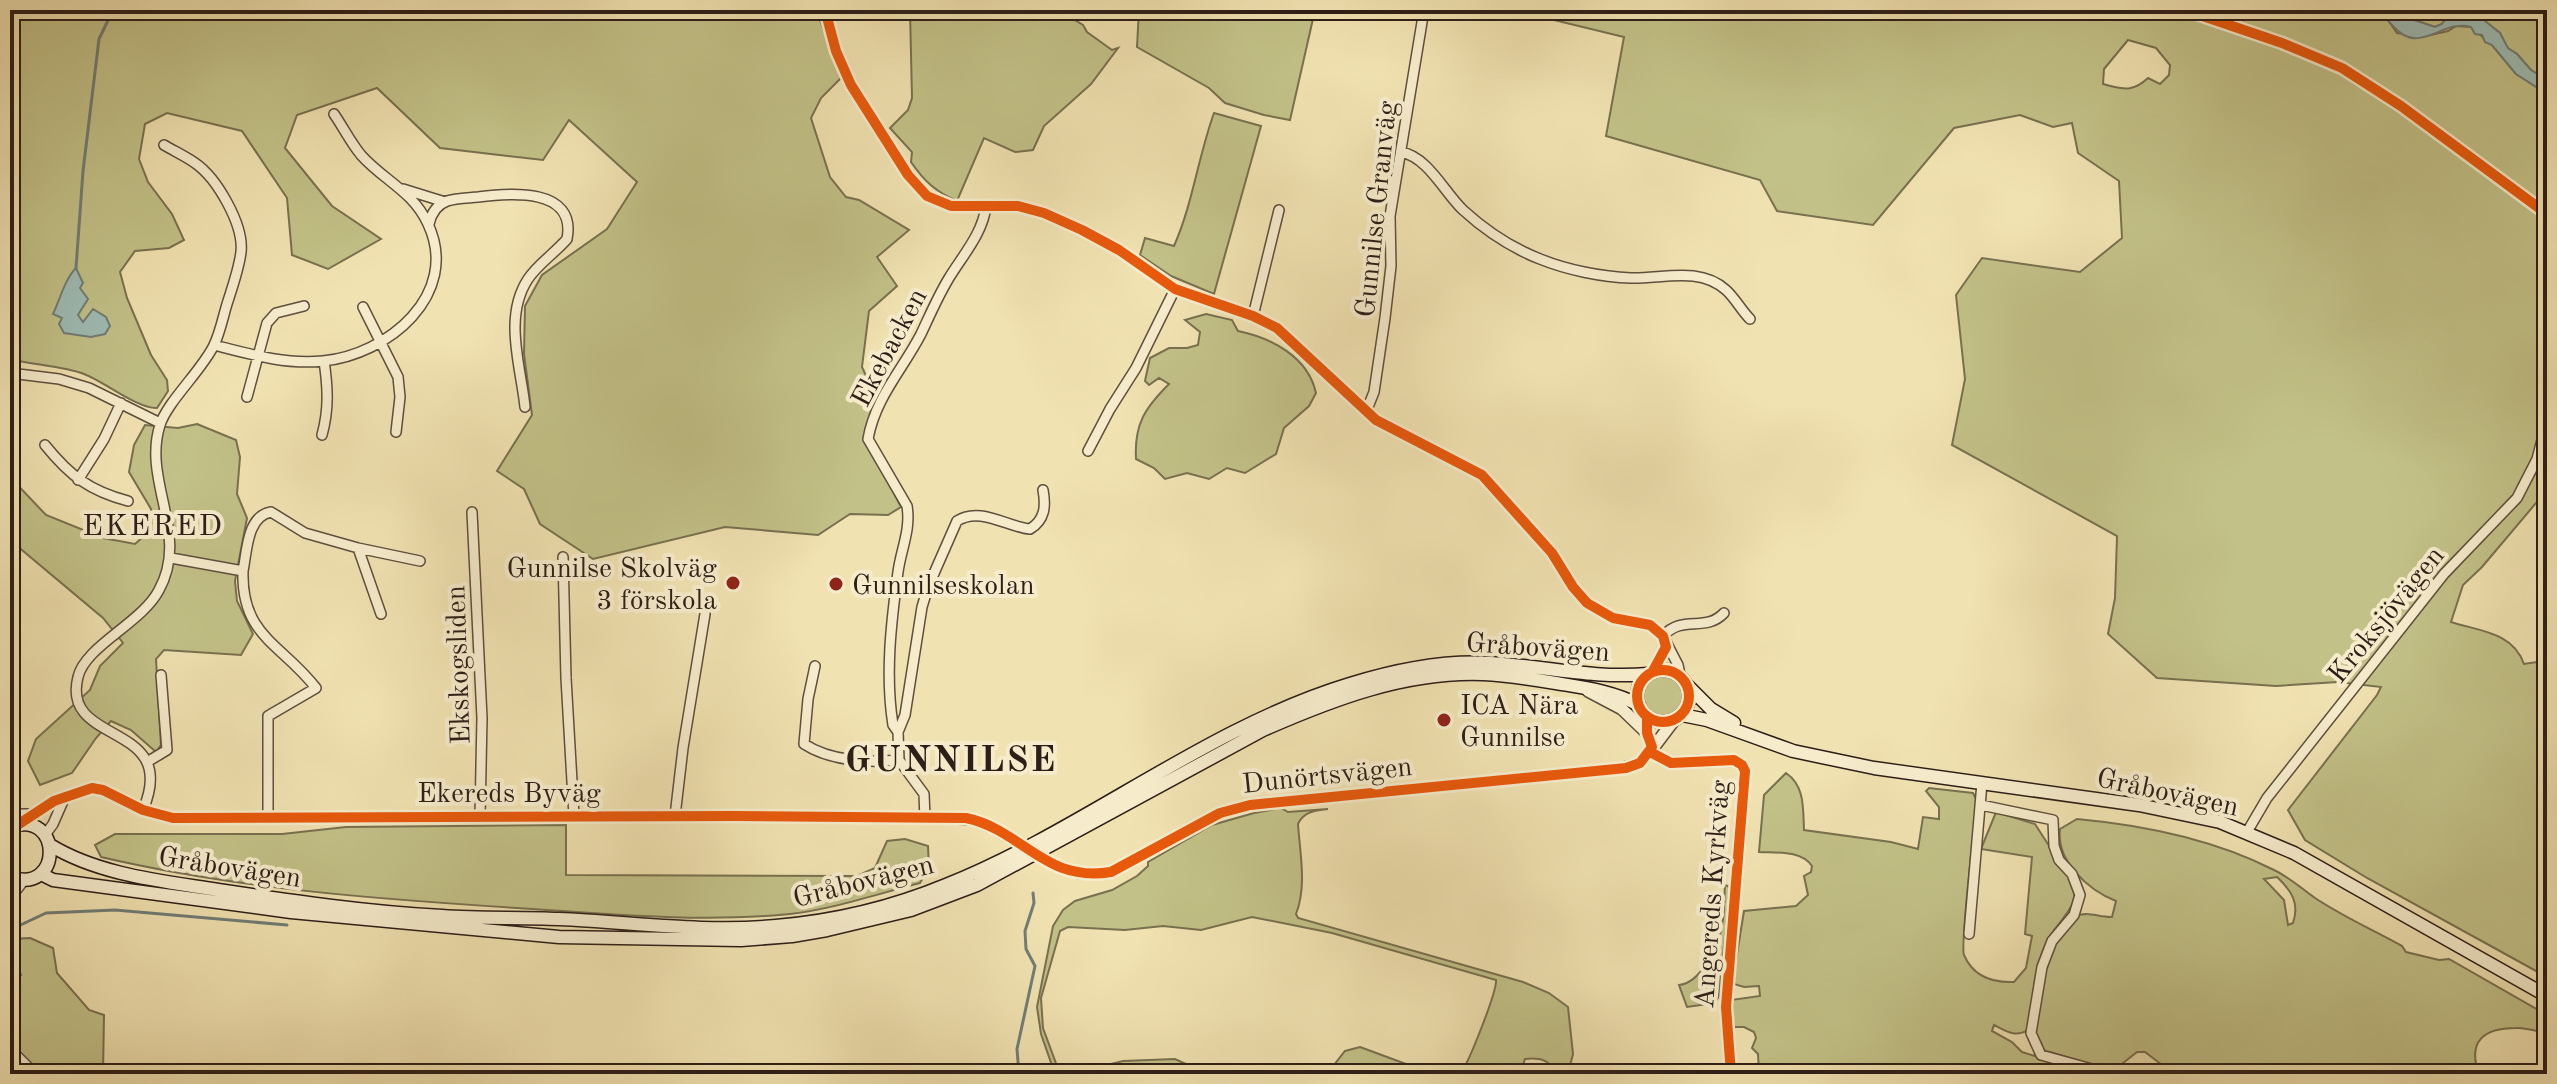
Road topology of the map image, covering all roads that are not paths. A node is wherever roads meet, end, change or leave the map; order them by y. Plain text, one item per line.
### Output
1 (825, 10) edge
2 (1424, 10) edge
3 (334, 114) dead end
4 (164, 145) dead end
5 (1401, 152) junction
6 (403, 189) junction
7 (445, 202) junction
8 (986, 206) junction
9 (1279, 210) dead end
10 (429, 224) junction
11 (1175, 289) junction
12 (304, 306) dead end
13 (363, 307) dead end
14 (1253, 316) junction
15 (1750, 319) dead end
16 (381, 341) junction
17 (214, 345) junction
18 (257, 356) junction
19 (324, 361) junction
20 (10, 373) edge
21 (247, 397) dead end
22 (121, 403) junction
23 (525, 407) dead end
24 (1366, 412) junction
25 (2547, 421) edge
26 (160, 423) junction
27 (396, 432) dead end
28 (322, 435) dead end
29 (45, 445) dead end
30 (1088, 451) dead end
31 (78, 480) junction
32 (1043, 490) dead end
33 (128, 501) dead end
34 (472, 512) dead end
35 (358, 548) junction
36 (563, 557) dead end
37 (171, 558) junction
38 (420, 561) dead end
39 (243, 571) junction
40 (1724, 613) dead end
41 (381, 614) dead end
42 (705, 614) dead end
43 (1663, 636) junction
44 (1666, 647) junction
45 (815, 666) dead end
46 (1650, 673) junction
47 (161, 675) dead end
48 (1684, 680) junction
49 (1580, 687) junction
50 (1639, 705) junction
51 (1647, 716) junction
52 (1678, 717) junction
53 (898, 732) junction
54 (1647, 733) junction
55 (1651, 749) junction
56 (899, 760) junction
57 (1835, 760) junction
58 (147, 762) junction
59 (1982, 783) junction
60 (64, 799) junction
61 (1981, 805) junction
62 (143, 810) junction
63 (480, 816) junction
64 (574, 816) junction
65 (675, 816) junction
66 (268, 818) junction
67 (925, 819) junction
68 (13, 822) edge
69 (994, 829) joint
70 (2247, 832) junction
71 (47, 840) junction
72 (41, 874) junction
73 (10, 877) edge
74 (24, 880) junction
75 (10, 899) edge
76 (1969, 934) dead end
77 (2547, 996) edge
78 (10, 1049) edge
79 (35, 1074) edge
80 (1731, 1074) edge
81 (2110, 1074) edge

1 - 8 street
2 - 5 street, Gunnilse Granväg
3 - 6 street
4 - 17 street
5 - 15 street
5 - 24 street, Gunnilse Granväg
6 - 7 street
6 - 10 street
7 - 10 street
7 - 23 street
8 - 11 street
8 - 53 street, Ekebacken
9 - 14 street
10 - 16 street
11 - 14 street
11 - 30 street
12 - 18 street
13 - 16 street
14 - 24 street
16 - 19 street
16 - 27 street
17 - 18 street
17 - 26 street
18 - 19 street
18 - 21 street
19 - 28 street
20 - 22 street
22 - 26 street
22 - 31 street
24 - 43 street
25 - 70 street, Kroksjövägen
26 - 37 street
29 - 31 street
31 - 33 street
32 - 53 street
34 - 63 street, Ekskogsliden
35 - 38 street
35 - 39 street
35 - 41 street
36 - 64 street
37 - 39 street
37 - 58 street
39 - 66 street
40 - 43 street
42 - 65 street
43 - 44 street
44 - 46 street
44 - 48 street
45 - 56 street
46 - 48 main road
46 - 50 main road
46 - 71 main road, Gråbovägen
47 - 58 street
48 - 52 main road
48 - 57 main road, Gråbovägen
49 - 50 main road, Gråbovägen
49 - 54 street
49 - 72 main road, Gråbovägen
50 - 51 main road
51 - 52 main road
51 - 54 street
52 - 55 street, Dunörtsvägen
52 - 57 main road, Gråbovägen
53 - 56 street
54 - 55 street
55 - 69 street, Dunörtsvägen, bridge
55 - 80 street, Angereds Kyrkväg
56 - 67 street
57 - 59 main road, Gråbovägen
58 - 62 street
59 - 61 street
59 - 70 main road, Gråbovägen
60 - 62 street, Ekereds Byväg
60 - 68 street, Ekereds Byväg
60 - 71 street
61 - 76 street
61 - 81 street
62 - 66 street, Ekereds Byväg
63 - 64 street, Ekereds Byväg
63 - 66 street, Ekereds Byväg
64 - 65 street, Ekereds Byväg
65 - 67 street, Ekereds Byväg
67 - 69 street, Ekereds Byväg
68 - 71 main road, Gråbovägen
70 - 77 main road, Gråbovägen
71 - 72 main road
72 - 74 main road
73 - 74 main road
74 - 75 street
78 - 79 street

